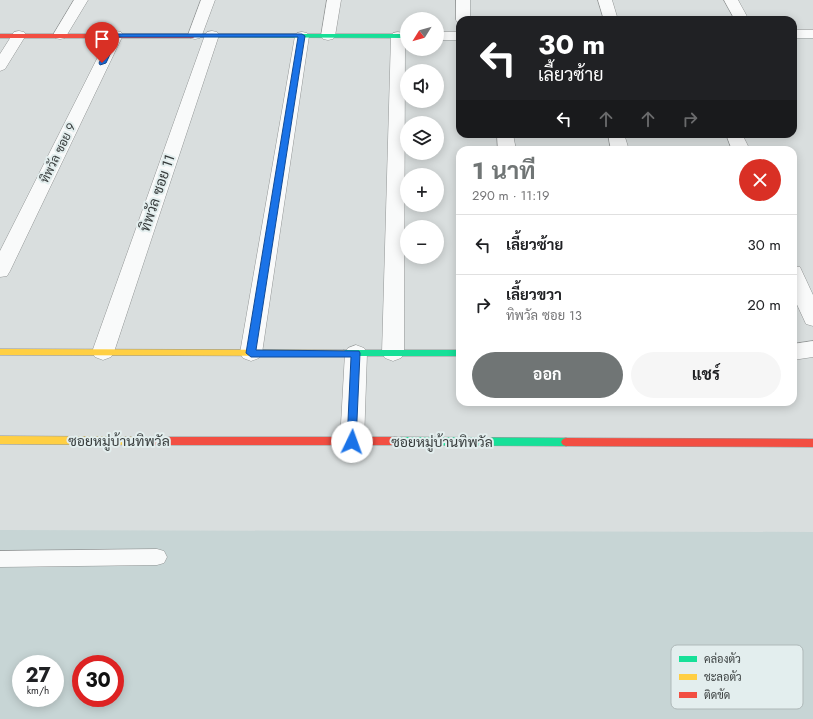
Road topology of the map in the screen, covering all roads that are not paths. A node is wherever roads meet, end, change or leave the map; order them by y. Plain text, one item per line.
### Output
1 (81, 0) edge
2 (208, 0) edge
3 (334, 0) edge
4 (462, 0) edge
5 (605, 0) edge
6 (731, 0) edge
7 (463, 16) edge
8 (611, 16) edge
9 (740, 16) edge
10 (797, 34) edge
11 (813, 34) edge
12 (60, 35) junction
13 (204, 35) junction
14 (0, 36) edge
15 (19, 36) junction
16 (116, 36) junction
17 (302, 36) junction
18 (328, 36) junction
19 (400, 36) edge
20 (444, 36) edge
21 (456, 36) edge
22 (402, 56) edge
23 (0, 66) edge
24 (0, 271) edge
25 (797, 281) edge
26 (813, 319) edge
27 (813, 349) edge
28 (797, 351) edge
29 (0, 352) edge
30 (103, 352) junction
31 (251, 353) junction
32 (356, 353) junction
33 (393, 353) junction
34 (456, 353) edge
35 (0, 440) edge
36 (352, 442) junction
37 (813, 443) edge
38 (157, 557) dead end
39 (0, 558) edge

1 - 12 street
2 - 13 street, ทิพวัล ซอย 11
3 - 18 street
4 - 7 street
5 - 8 street
6 - 9 street
10 - 11 street
12 - 15 street
12 - 16 street
13 - 16 street
13 - 17 street
13 - 30 street, ทิพวัล ซอย 11
14 - 15 street
15 - 23 street
16 - 24 street, ทิพวัล ซอย 9
17 - 18 street
17 - 31 street
18 - 19 street
20 - 21 street
22 - 33 street
25 - 26 street
27 - 28 street
29 - 30 street
30 - 31 street
31 - 32 street
32 - 33 street
32 - 36 street
33 - 34 street
35 - 36 street, ซอยหมู่บ้านทิพวัล
36 - 37 street, ซอยหมู่บ้านทิพวัล
38 - 39 lane

